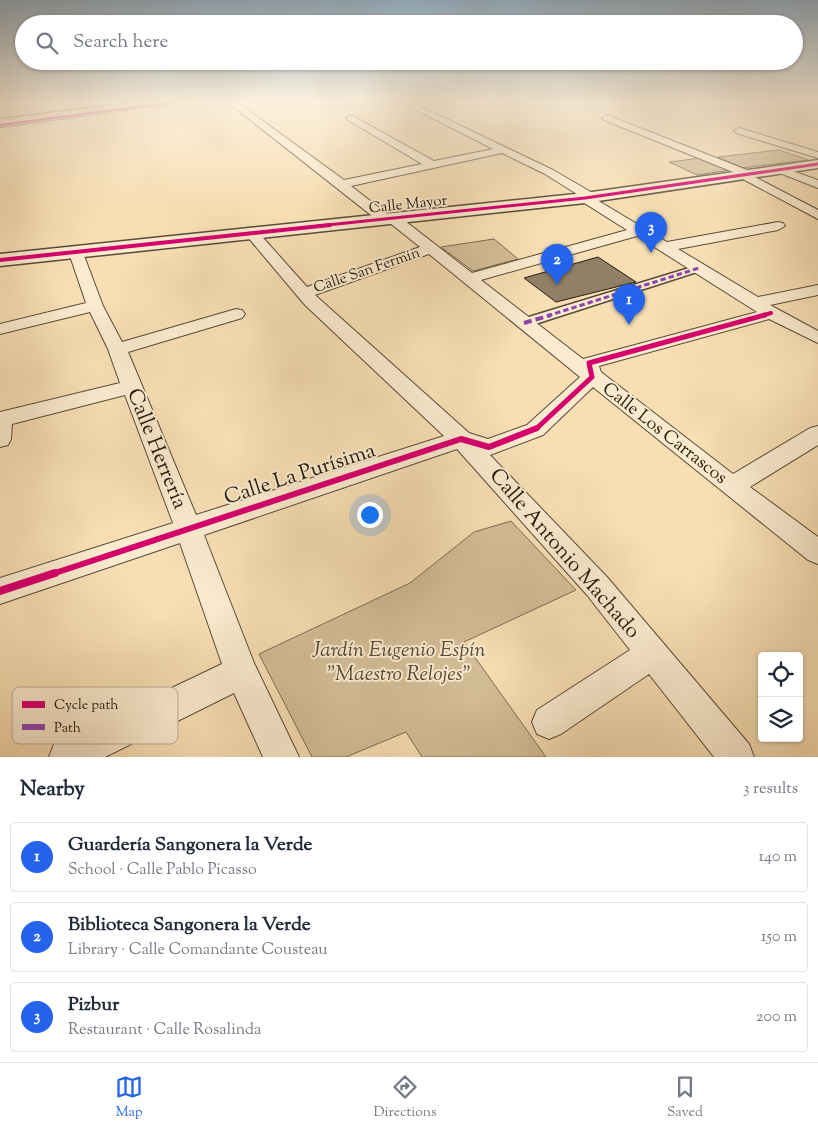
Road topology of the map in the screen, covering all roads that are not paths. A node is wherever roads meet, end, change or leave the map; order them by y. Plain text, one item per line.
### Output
1 (276, 135) edge
2 (381, 135) edge
3 (472, 135) edge
4 (649, 135) edge
5 (753, 135) edge
6 (502, 150) junction
7 (818, 155) edge
8 (818, 164) edge
9 (433, 165) junction
10 (781, 170) junction
11 (746, 175) junction
12 (341, 184) junction
13 (818, 184) edge
14 (588, 198) junction
15 (818, 215) edge
16 (391, 220) junction
17 (778, 226) dead end
18 (640, 232) junction
19 (253, 235) junction
20 (666, 248) junction
21 (431, 249) junction
22 (76, 253) junction
23 (0, 260) edge
24 (700, 268) junction
25 (468, 279) junction
26 (818, 290) edge
27 (304, 293) junction
28 (755, 303) junction
29 (95, 306) junction
30 (772, 313) junction
31 (236, 314) dead end
32 (524, 323) junction
33 (0, 329) edge
34 (818, 338) edge
35 (117, 349) junction
36 (592, 377) junction
37 (131, 387) junction
38 (1, 426) edge
39 (818, 434) edge
40 (461, 439) junction
41 (732, 487) junction
42 (188, 528) junction
43 (818, 552) edge
44 (0, 591) edge
45 (651, 654) junction
46 (241, 672) junction
47 (178, 703) edge
48 (549, 722) dead end
49 (94, 744) edge
50 (67, 757) edge
51 (281, 757) edge
52 (736, 757) edge

1 - 12 street, Calle Los Carrascos
2 - 9 street
3 - 6 street
4 - 11 street
5 - 7 street
6 - 9 street
6 - 14 street
8 - 10 street, Calle Mayor
9 - 12 street
10 - 11 street, Calle Mayor
10 - 13 street
11 - 14 street, Calle Mayor
11 - 15 street
12 - 16 street, Calle Los Carrascos
14 - 16 street, Calle Mayor
14 - 18 street
16 - 19 street, Calle Mayor
16 - 21 street, Calle Los Carrascos
17 - 20 street
18 - 20 street
18 - 25 street
19 - 22 street, Calle Mayor
19 - 27 street, Calle Antonio Machado
20 - 24 street
21 - 25 street, Calle Los Carrascos
21 - 27 street, Calle San Fermín
22 - 23 street, Calle Mayor
22 - 29 street, Calle Herrería
24 - 28 street
24 - 32 street
25 - 32 street, Calle Los Carrascos
26 - 28 street
27 - 40 street, Calle Antonio Machado
28 - 30 street
29 - 33 street
29 - 35 street, Calle Herrería
30 - 34 street
30 - 36 street
31 - 35 street
32 - 36 street, Calle Los Carrascos
35 - 37 street, Calle Herrería
36 - 40 street
36 - 41 street, Calle Los Carrascos
37 - 38 street
37 - 42 street, Calle Herrería
39 - 41 street
40 - 42 street, Calle La Purísima
40 - 45 street, Calle Antonio Machado
41 - 43 street, Calle Los Carrascos
42 - 44 street, Calle La Purísima
42 - 46 street, Calle Herrería
45 - 48 street
45 - 52 street, Calle Antonio Machado
46 - 47 street
46 - 51 street, Calle Herrería
49 - 50 street

